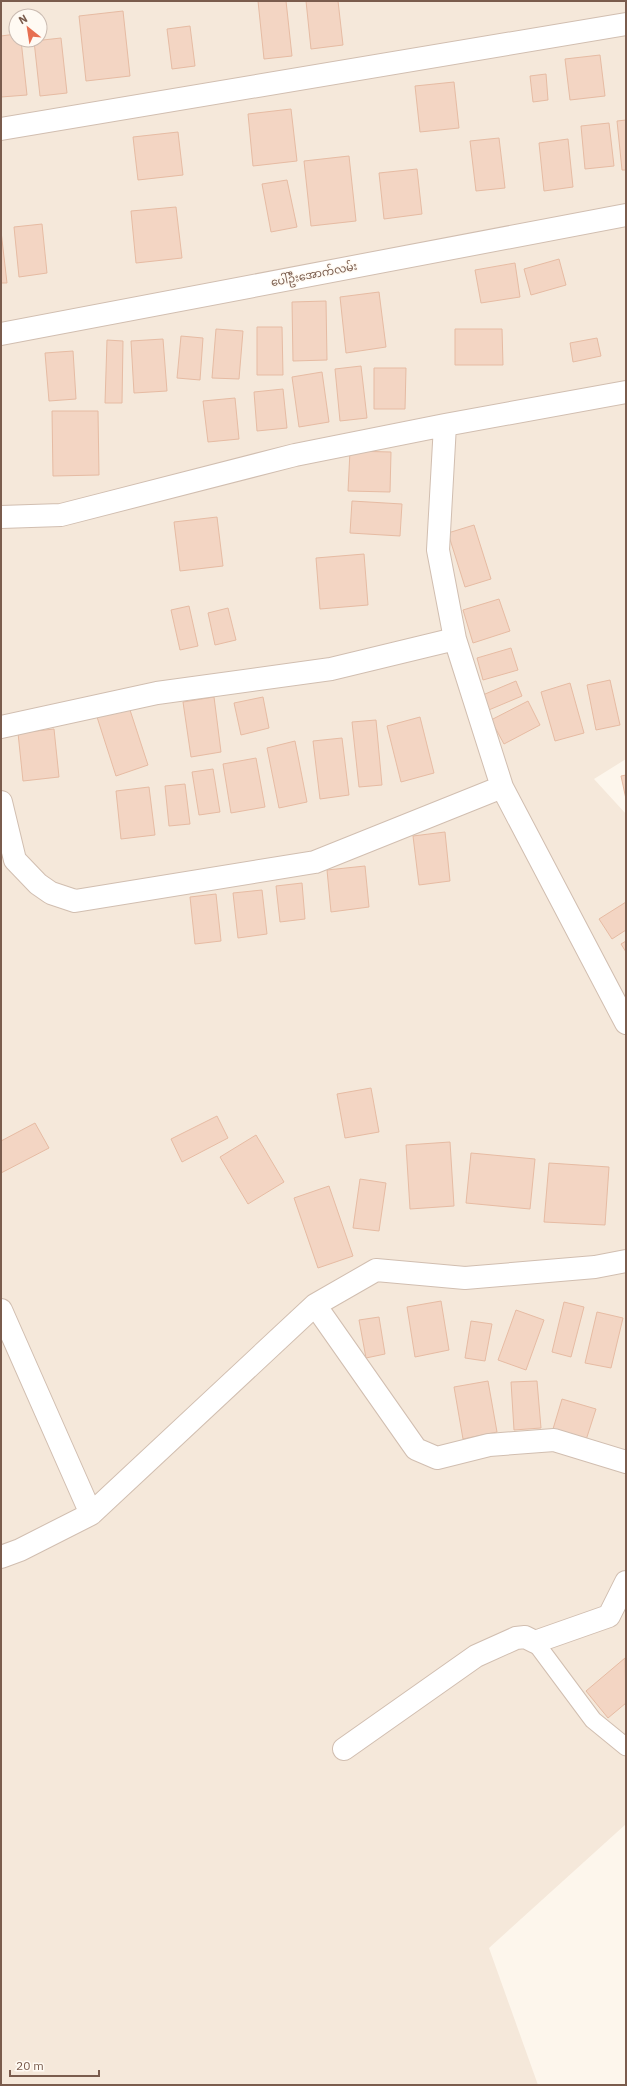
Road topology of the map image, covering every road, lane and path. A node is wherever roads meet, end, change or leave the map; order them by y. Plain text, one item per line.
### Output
1 (626, 24) edge
2 (1, 129) edge
3 (626, 215) edge
4 (1, 334) edge
5 (626, 392) edge
6 (445, 425) junction
7 (1, 518) edge
8 (455, 639) junction
9 (1, 727) edge
10 (502, 787) junction
11 (1, 802) edge
12 (626, 1023) edge
13 (626, 1261) edge
14 (315, 1305) junction
15 (1, 1310) edge
16 (626, 1462) edge
17 (91, 1514) junction
18 (1, 1557) edge
19 (626, 1582) edge
20 (534, 1642) junction
21 (626, 1747) edge
22 (344, 1749) dead end

1 - 2 street
3 - 4 street, ပေါ်ဦးအောက်လမ်း
5 - 6 street
6 - 7 street
6 - 8 street
8 - 9 street
8 - 10 street
10 - 11 street
10 - 12 street
13 - 14 street
14 - 16 street
14 - 17 street
15 - 17 street
17 - 18 street
19 - 20 street
20 - 21 lane
20 - 22 street

